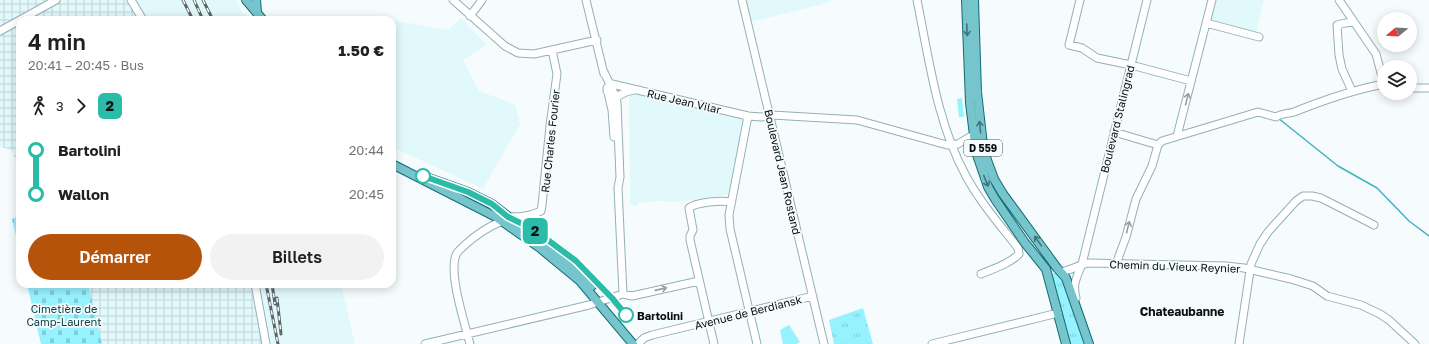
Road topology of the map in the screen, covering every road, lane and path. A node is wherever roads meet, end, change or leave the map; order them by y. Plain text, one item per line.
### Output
1 (56, 0) edge
2 (131, 0) edge
3 (245, 0) edge
4 (251, 0) edge
5 (256, 0) edge
6 (453, 0) edge
7 (482, 0) edge
8 (586, 0) edge
9 (742, 0) edge
10 (917, 0) edge
11 (966, 0) edge
12 (974, 0) edge
13 (1080, 0) edge
14 (1147, 0) edge
15 (1212, 0) edge
16 (1339, 0) edge
17 (257, 12) junction
18 (27, 16) edge
19 (141, 16) edge
20 (260, 16) edge
21 (470, 16) junction
22 (16, 22) edge
23 (1353, 22) junction
24 (1206, 23) junction
25 (0, 31) edge
26 (1259, 37) dead end
27 (597, 40) junction
28 (552, 50) junction
29 (1378, 60) edge
30 (1131, 65) junction
31 (1191, 81) junction
32 (1377, 86) edge
33 (1417, 88) edge
34 (1429, 88) edge
35 (609, 90) junction
36 (634, 90) junction
37 (1352, 91) junction
38 (616, 97) junction
39 (771, 115) junction
40 (748, 116) junction
41 (1114, 132) junction
42 (973, 135) junction
43 (1177, 136) junction
44 (955, 144) junction
45 (1158, 145) junction
46 (975, 146) junction
47 (396, 166) edge
48 (410, 173) junction
49 (618, 188) junction
50 (731, 202) junction
51 (503, 217) junction
52 (1374, 225) dead end
53 (519, 226) junction
54 (1088, 237) junction
55 (1082, 264) junction
56 (1116, 264) junction
57 (1073, 268) junction
58 (1250, 270) junction
59 (1061, 272) junction
60 (981, 274) dead end
61 (1050, 278) junction
62 (699, 281) junction
63 (256, 288) edge
64 (623, 294) junction
65 (812, 296) junction
66 (602, 301) junction
67 (750, 312) junction
68 (1058, 313) junction
69 (1079, 314) junction
70 (709, 322) junction
71 (467, 334) junction
72 (954, 342) edge
73 (266, 344) edge
74 (425, 344) edge
75 (470, 344) edge
76 (633, 344) edge
77 (638, 344) edge
78 (714, 344) edge
79 (757, 344) edge
80 (824, 344) edge
81 (932, 344) edge
82 (1064, 344) edge
83 (1089, 344) edge
84 (1239, 344) edge
85 (1414, 344) edge

1 - 18 street
2 - 19 street
3 - 4 main road
3 - 17 main road
5 - 17 main road
6 - 21 street
7 - 21 street
8 - 27 street
9 - 39 street, Boulevard Jean Rostand
10 - 44 street
11 -> 42 main road, D 559
59 -> 12 main road, D 559
13 - 30 street
14 - 30 street, Boulevard Stalingrad
15 - 24 street
16 - 23 street
17 - 20 main road
21 - 28 street
22 - 25 street
23 - 29 street
23 - 37 street
24 - 26 street
24 - 31 street
27 - 28 street
27 - 35 street
28 - 53 street, Rue Charles Fourier
30 - 31 street
30 - 41 street, Boulevard Stalingrad
43 -> 31 street
32 - 37 street
33 - 34 street
35 - 36 street, Rue Jean Vilar
35 - 38 street
35 - 49 street
36 - 38 street
36 - 40 street, Rue Jean Vilar
37 - 43 street
38 - 49 street
39 - 40 street, Rue Jean Vilar
39 - 44 street, Rue Jean Vilar
39 - 65 street, Boulevard Jean Rostand
40 - 50 street
41 - 45 street
41 - 54 street, Boulevard Stalingrad
42 - 44 street
42 - 46 main road, D 559
43 - 45 street
44 - 46 street, Rue Jean Vilar
44 - 60 street
56 -> 45 street
46 -> 61 main road, D 559
47 - 48 main road
48 - 51 main road
48 - 51 main road
49 - 64 street
50 - 62 street
50 - 67 street
51 - 53 main road
51 - 53 street, Rue Charles Fourier
51 - 71 street
52 - 58 street
53 - 66 main road
53 - 66 main road
54 - 55 street, Boulevard Stalingrad
54 - 57 street, Boulevard Stalingrad
55 - 56 street, Chemin du Vieux Reynier
55 - 57 street, Chemin du Vieux Reynier
55 - 69 street, Boulevard Stalingrad
56 - 58 street, Chemin du Vieux Reynier
57 - 59 street
58 - 84 street, Chemin du Vieux Reynier
58 - 85 street
59 - 61 main road
59 - 69 main road
61 - 68 main road
64 -> 62 street
62 - 70 street
63 - 73 street
64 - 66 street
65 - 67 street, Avenue de Berdiansk
65 - 80 street, Boulevard Jean Rostand
66 - 71 street
66 - 76 main road
66 - 77 main road
67 - 70 street, Avenue de Berdiansk
67 - 79 street
68 - 72 street
68 - 82 main road
69 - 83 main road
70 - 77 street, Avenue de Berdiansk
70 - 78 street
71 - 74 street
71 - 75 street
72 - 81 street

